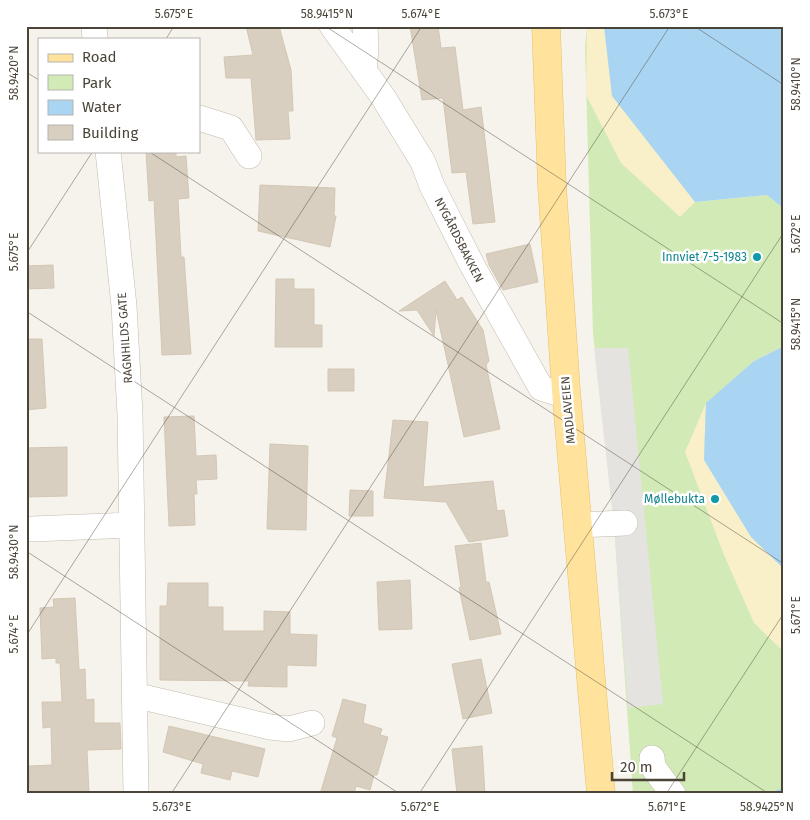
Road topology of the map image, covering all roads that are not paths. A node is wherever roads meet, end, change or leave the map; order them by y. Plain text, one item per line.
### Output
1 (332, 26) edge
2 (365, 26) edge
3 (546, 26) edge
4 (364, 71) junction
5 (200, 118) edge
6 (108, 152) edge
7 (249, 156) dead end
8 (566, 390) junction
9 (625, 523) dead end
10 (132, 525) junction
11 (578, 525) junction
12 (32, 528) dead end
13 (134, 695) junction
14 (312, 723) dead end
15 (652, 758) dead end
16 (136, 794) edge
17 (601, 794) edge
18 (673, 794) edge

1 - 4 street, NYGÅRDSBAKKEN
2 - 4 street
3 - 8 main road, MADLAVEIEN
4 - 8 street, NYGÅRDSBAKKEN
5 - 7 street
6 - 10 street, RAGNHILDS GATE
8 - 11 main road, MADLAVEIEN
9 - 11 street
10 - 12 street
10 - 13 street, RAGNHILDS GATE
11 - 17 main road, MADLAVEIEN
13 - 14 street
13 - 16 street, RAGNHILDS GATE
15 - 18 street

